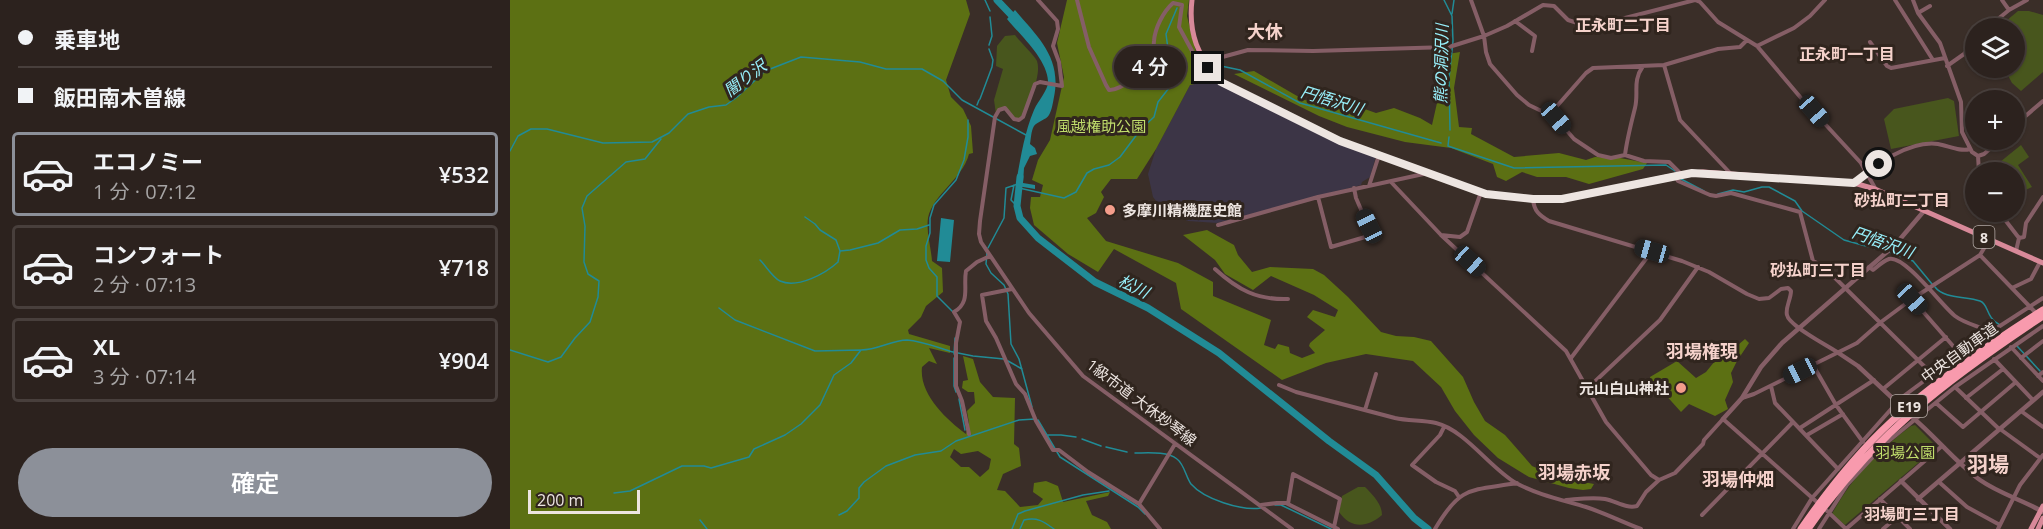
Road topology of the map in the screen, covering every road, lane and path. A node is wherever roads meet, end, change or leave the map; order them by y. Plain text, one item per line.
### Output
1 (1038, 0) edge
2 (1077, 0) edge
3 (1192, 0) edge
4 (1472, 0) edge
5 (1695, 0) edge
6 (1825, 0) edge
7 (1894, 0) edge
8 (1913, 0) edge
9 (2002, 0) edge
10 (2027, 0) edge
11 (1930, 6) dead end
12 (2008, 10) junction
13 (1918, 12) junction
14 (1999, 18) edge
15 (1515, 21) junction
16 (1485, 36) junction
17 (1747, 40) junction
18 (1870, 42) dead end
19 (1757, 46) junction
20 (1532, 51) dead end
21 (1965, 54) edge
22 (1944, 58) junction
23 (1934, 60) junction
24 (1664, 65) junction
25 (1643, 66) junction
26 (1947, 66) junction
27 (1208, 68) junction
28 (2043, 100) edge
29 (1550, 114) junction
30 (2025, 116) edge
31 (1965, 138) edge
32 (1968, 150) edge
33 (1971, 150) edge
34 (1989, 150) edge
35 (1379, 155) junction
36 (1624, 155) junction
37 (1978, 156) junction
38 (1978, 162) edge
39 (1867, 172) junction
40 (1428, 173) junction
41 (1678, 174) junction
42 (1731, 174) junction
43 (1391, 182) junction
44 (1854, 183) junction
45 (1369, 186) junction
46 (1354, 188) junction
47 (1875, 189) junction
48 (1480, 192) junction
49 (1318, 197) junction
50 (2043, 197) edge
51 (1533, 199) junction
52 (1924, 211) junction
53 (2007, 222) edge
54 (1218, 225) dead end
55 (1441, 235) junction
56 (2019, 238) junction
57 (1989, 240) junction
58 (1652, 251) junction
59 (2016, 251) junction
60 (989, 255) junction
61 (1980, 255) junction
62 (2042, 263) edge
63 (1698, 267) junction
64 (1869, 267) junction
65 (1215, 269) dead end
66 (1931, 286) junction
67 (1845, 288) junction
68 (2012, 288) junction
69 (1008, 290) junction
70 (2043, 298) edge
71 (1288, 299) dead end
72 (1912, 299) junction
73 (2031, 306) junction
74 (2039, 311) edge
75 (2043, 318) edge
76 (1881, 322) junction
77 (2043, 326) edge
78 (1799, 328) junction
79 (1992, 332) junction
80 (1998, 336) dead end
81 (1946, 337) junction
82 (2043, 341) edge
83 (2006, 344) dead end
84 (2010, 347) junction
85 (1837, 352) junction
86 (1960, 354) junction
87 (2024, 356) junction
88 (1571, 358) junction
89 (1994, 359) junction
90 (1918, 360) junction
91 (1813, 365) junction
92 (2004, 369) junction
93 (1376, 374) dead end
94 (2041, 374) edge
95 (1933, 375) junction
96 (1874, 380) junction
97 (2043, 381) edge
98 (2016, 382) junction
99 (1279, 385) dead end
100 (1771, 386) junction
101 (1955, 387) junction
102 (1588, 388) junction
103 (1883, 389) junction
104 (2043, 392) edge
105 (1742, 398) junction
106 (1966, 398) junction
107 (2033, 400) junction
108 (1897, 403) junction
109 (1936, 403) junction
110 (1836, 405) junction
111 (1902, 407) dead end
112 (1365, 410) junction
113 (2021, 411) junction
114 (1981, 412) junction
115 (1843, 414) junction
116 (1913, 418) junction
117 (1723, 419) junction
118 (1793, 422) junction
119 (1444, 427) junction
120 (2043, 427) edge
121 (1800, 428) junction
122 (1999, 428) junction
123 (969, 434) dead end
124 (1807, 435) junction
125 (1863, 442) junction
126 (1175, 444) junction
127 (1942, 446) junction
128 (1762, 454) junction
129 (2042, 456) edge
130 (1960, 464) junction
131 (1838, 469) junction
132 (1659, 480) junction
133 (1901, 482) junction
134 (1939, 482) junction
135 (1517, 483) junction
136 (1459, 496) junction
137 (2013, 498) junction
138 (1813, 499) junction
139 (1880, 499) junction
140 (1918, 499) junction
141 (1562, 501) junction
142 (1139, 504) junction
143 (1288, 504) junction
144 (1260, 506) junction
145 (2042, 509) edge
146 (1829, 513) junction
147 (1702, 515) dead end
148 (1898, 517) junction
149 (2043, 518) edge
150 (1999, 527) edge
151 (1336, 528) edge
152 (1160, 529) edge
153 (1292, 529) edge
154 (1435, 529) edge
155 (1641, 529) edge
156 (1793, 529) edge
157 (1801, 529) edge
158 (1808, 529) edge
159 (1819, 529) edge
160 (1846, 529) edge
161 (1883, 529) edge
162 (1910, 529) edge
163 (1950, 529) edge
164 (2031, 529) edge
165 (2038, 529) edge

1 - 60 street, 1級市道 大休妙琴線
2 - 27 street
3 - 27 main road, 8
4 - 16 street
5 - 15 street
5 - 17 street
6 - 19 street
7 - 23 street
8 - 13 street
9 - 12 street
10 - 12 street
11 - 13 street
12 - 14 street
13 - 22 street
15 - 16 street
15 - 20 street
16 - 27 street
16 - 29 street
17 - 19 street
17 - 24 street
18 - 23 street
19 - 39 street
21 - 26 street
22 - 23 street
22 - 26 street
24 - 25 street
24 - 42 street
25 - 29 street
25 - 36 street
26 - 31 street
27 - 35 main road, 8
28 - 30 street
29 - 36 street
32 - 39 street
33 - 37 street
34 - 37 street
35 - 40 main road, 8
35 - 45 street
36 - 41 street
37 - 38 street
39 - 44 street
39 - 47 street
40 - 43 street
40 - 48 main road, 8
41 - 42 main road, 8
41 - 51 main road, 8
41 - 67 street
42 - 44 main road, 8
43 - 45 street
43 - 55 street
44 - 47 main road, 8
45 - 46 street
46 - 49 street
46 - 49 street
47 - 52 main road, 8
48 - 51 main road, 8
48 - 55 street
49 - 54 street
50 - 56 street
51 - 58 street
52 - 57 main road, 8
52 - 64 street
53 - 56 street
55 - 88 street
56 - 59 street
57 - 59 main road, 8
57 - 61 street
58 - 63 street
58 - 88 street
59 - 62 main road, 8
60 - 69 street, 1級市道 大休妙琴線
60 - 123 street
61 - 66 street
61 - 68 street
62 - 68 street
63 - 78 street
63 - 102 street
64 - 66 street
64 - 67 street
65 - 71 street
66 - 72 street
66 - 79 street
67 - 76 street
67 - 78 street
68 - 73 street
69 - 126 street, 1級市道 大休妙琴線
69 - 142 street
70 - 73 street
72 - 76 street
72 - 81 street
73 - 74 street
73 - 79 street
74 - 157 highway, 中央自動車道 / E19
75 - 158 highway, 中央自動車道 / E19
76 - 85 street
76 - 90 street
77 - 84 street
78 - 85 street
78 - 105 street
79 - 80 street
79 - 86 street
81 - 86 street
81 - 90 street
82 - 87 street
83 - 84 street
84 - 87 street
84 - 89 street
85 - 91 street
85 - 96 street
86 - 95 street
87 - 94 street
88 - 102 street
89 - 92 street
89 - 101 street
90 - 95 street
90 - 103 street
91 - 100 street
91 - 110 street
92 - 98 street
92 - 106 street
93 - 112 street
94 - 97 street
95 - 108 street
96 - 103 street
96 - 110 street
98 - 107 street
98 - 114 street
99 - 112 street
100 - 105 street
100 - 118 street
101 - 106 street
101 - 109 street
102 - 132 street
103 - 108 street
104 - 107 street
105 - 117 street
106 - 114 street
107 - 113 street
108 - 111 street
108 - 125 street
109 - 114 street
109 - 116 street
110 - 115 street
110 - 121 street
112 - 119 street
113 - 120 street
113 - 122 street
114 - 122 street
115 - 124 street
115 - 125 street
116 - 127 street
116 - 146 street
117 - 128 street
117 - 132 street
118 - 121 street
118 - 128 street
119 - 135 street
119 - 136 street
121 - 124 street
122 - 129 street
122 - 130 street
124 - 131 street
125 - 131 street
126 - 142 street
126 - 144 street, 1級市道 大休妙琴線
127 - 130 street
127 - 133 street
128 - 138 street
128 - 147 street
129 - 137 street
130 - 134 street
130 - 137 street
131 - 138 street
132 - 141 street
133 - 139 street
133 - 140 street
134 - 140 street
134 - 150 street
135 - 136 street
135 - 141 street
136 - 154 street
137 - 145 street
137 - 150 street
138 - 146 street
138 - 156 street
139 - 148 street
139 - 160 street
140 - 163 street
141 - 155 street
142 - 152 street
143 - 144 street
143 - 151 street
143 - 151 street
144 - 153 street, 1級市道 大休妙琴線
145 - 164 main road
146 - 159 street
146 - 160 street
148 - 161 street
148 - 162 street
149 - 165 main road

